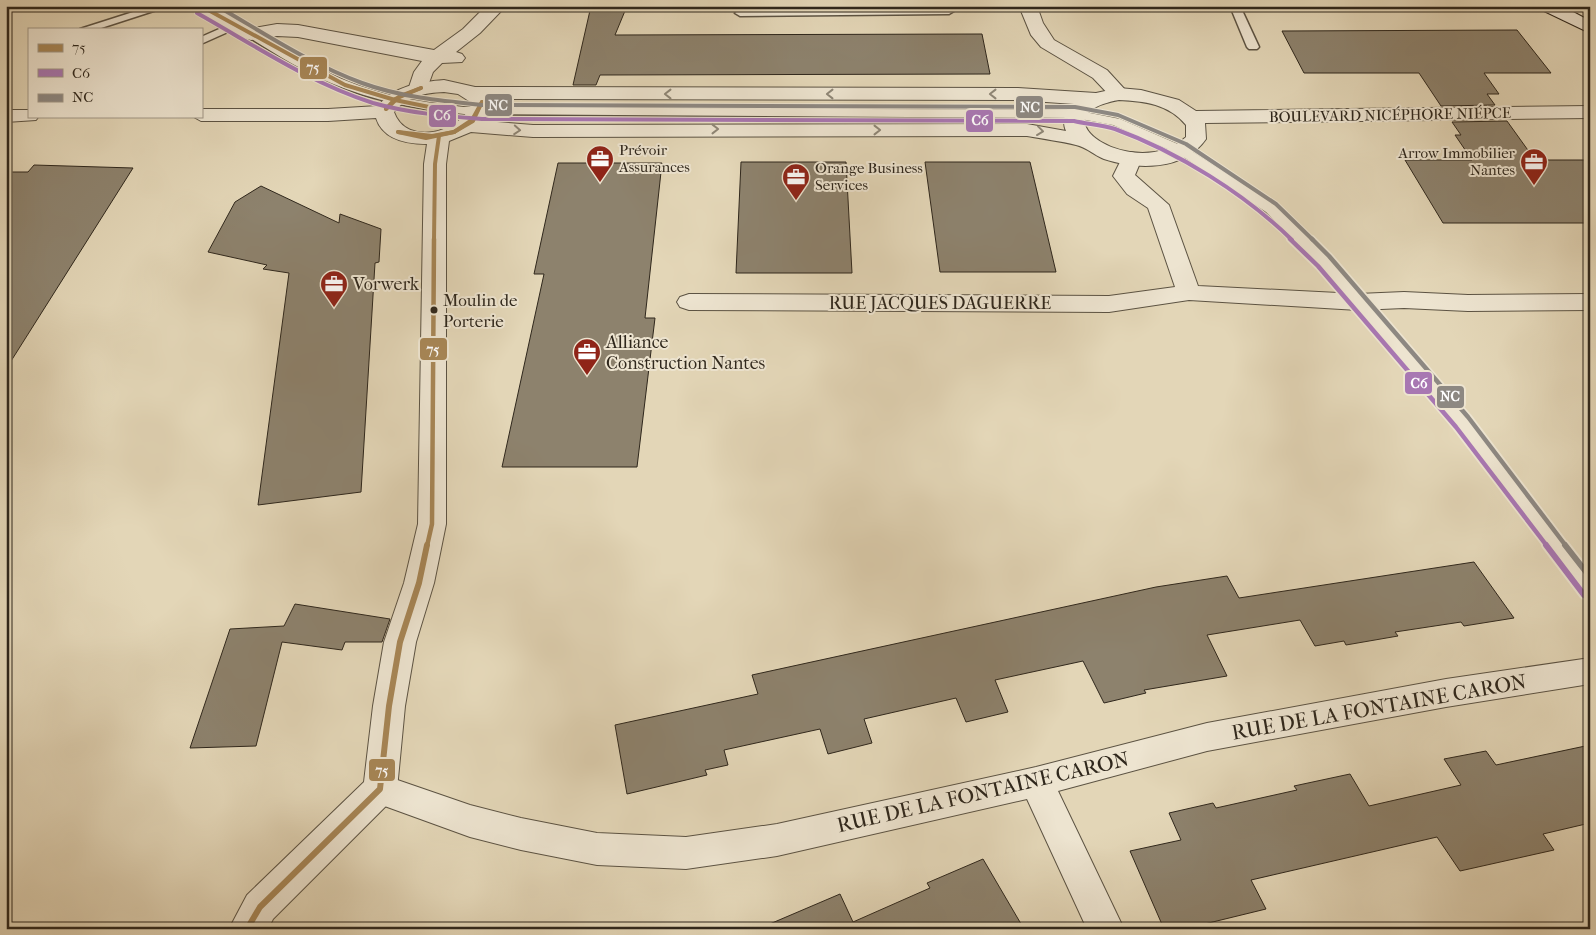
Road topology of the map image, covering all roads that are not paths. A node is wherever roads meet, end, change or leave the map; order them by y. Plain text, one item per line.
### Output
1 (164, 6) edge
2 (201, 6) edge
3 (496, 6) edge
4 (947, 6) edge
5 (1028, 6) edge
6 (1235, 6) edge
7 (1548, 6) edge
8 (820, 9) edge
9 (740, 13) dead end
10 (88, 28) edge
11 (1590, 28) edge
12 (243, 30) junction
13 (202, 41) edge
14 (1253, 47) dead end
15 (446, 57) junction
16 (418, 90) junction
17 (465, 90) junction
18 (1119, 94) junction
19 (1094, 99) junction
20 (389, 106) junction
21 (1590, 112) edge
22 (1075, 114) junction
23 (6, 116) edge
24 (28, 116) edge
25 (202, 116) edge
26 (1191, 117) junction
27 (475, 119) junction
28 (440, 136) junction
29 (1084, 140) junction
30 (1183, 151) junction
31 (1131, 158) junction
32 (1189, 293) junction
33 (690, 302) dead end
34 (1358, 302) junction
35 (1590, 302) edge
36 (1590, 590) edge
37 (1590, 671) edge
38 (1036, 782) junction
39 (380, 789) junction
40 (247, 929) edge
41 (1106, 929) edge

1 - 10 lane
2 - 12 street
3 - 15 street
4 - 8 lane
5 - 18 street
6 - 14 lane
7 - 11 street
8 - 9 lane
12 - 13 lane
12 - 15 street
12 - 20 lane
15 - 16 street
15 - 17 street
16 - 17 street
16 - 20 street
19 -> 17 street
17 - 27 street
18 - 19 street
18 - 26 street
19 - 22 street
20 - 25 street
20 - 27 lane
20 - 28 street
21 - 26 street, BOULEVARD NICÉPHORE NIÉPCE
22 - 27 lane
22 - 29 street
22 - 30 lane
23 - 24 street
26 - 30 street
27 - 28 street
27 -> 29 street
28 - 39 street
29 - 31 street
30 - 31 street
30 - 34 lane
31 - 32 street
32 - 33 street, RUE JACQUES DAGUERRE
32 - 34 street, RUE JACQUES DAGUERRE
34 - 35 street, RUE JACQUES DAGUERRE
34 - 36 lane
37 - 38 street, RUE DE LA FONTAINE CARON
38 - 39 street, RUE DE LA FONTAINE CARON
38 - 41 street
39 - 40 street

